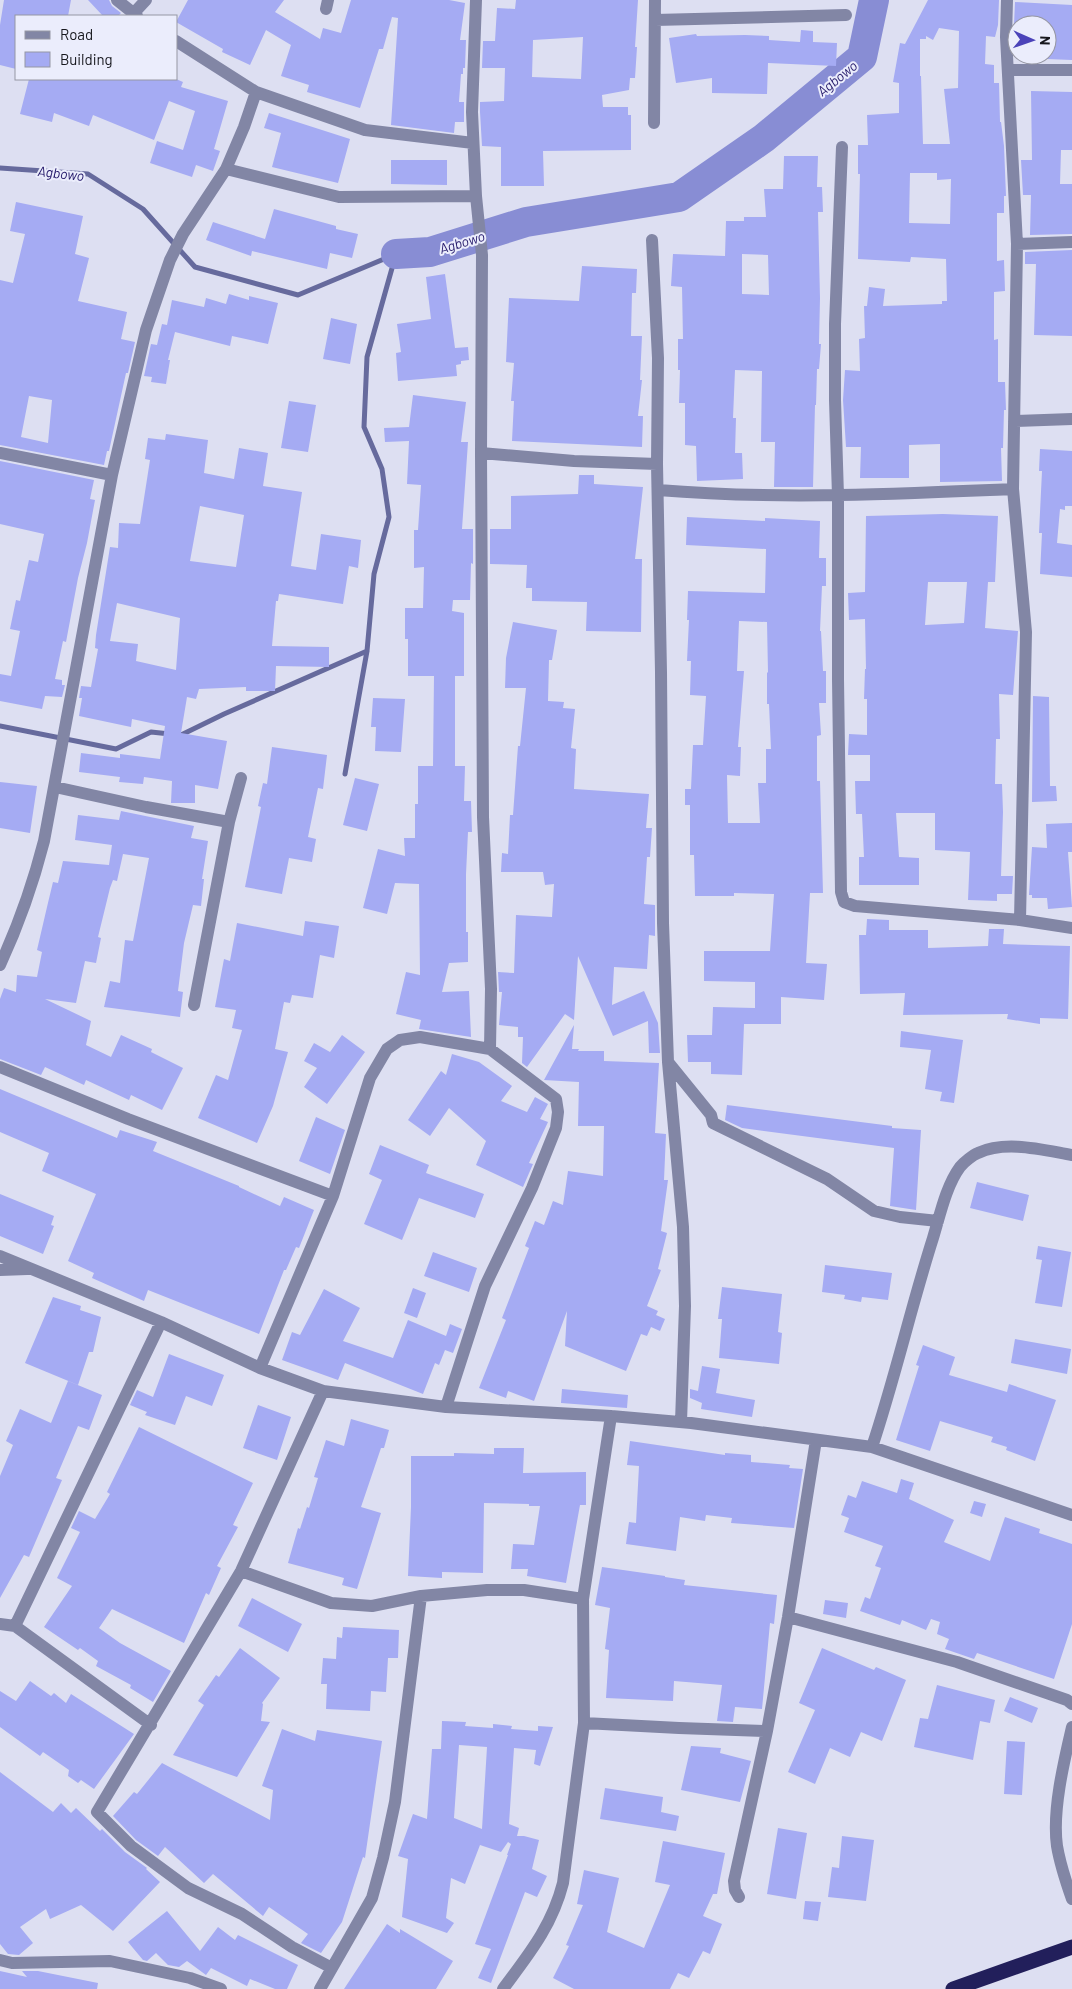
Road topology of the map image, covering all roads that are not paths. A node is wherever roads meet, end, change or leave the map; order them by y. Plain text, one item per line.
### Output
1 (117, 0) edge
2 (146, 0) edge
3 (476, 0) edge
4 (655, 0) edge
5 (1007, 0) edge
6 (135, 15) edge
7 (846, 15) dead end
8 (655, 20) junction
9 (178, 42) edge
10 (1008, 70) junction
11 (1072, 70) edge
12 (256, 92) junction
13 (654, 123) dead end
14 (473, 144) junction
15 (842, 147) dead end
16 (226, 169) junction
17 (476, 196) junction
18 (652, 240) dead end
19 (1072, 242) edge
20 (1017, 244) junction
21 (1072, 419) edge
22 (1014, 421) junction
23 (0, 453) edge
24 (481, 453) junction
25 (657, 464) junction
26 (112, 475) junction
27 (658, 490) junction
28 (1013, 490) junction
29 (838, 496) junction
30 (241, 778) dead end
31 (55, 787) junction
32 (229, 822) junction
33 (1020, 920) junction
34 (1072, 928) edge
35 (0, 964) edge
36 (194, 1005) dead end
37 (490, 1049) junction
38 (668, 1062) junction
39 (0, 1067) edge
40 (1072, 1155) edge
41 (333, 1196) junction
42 (938, 1221) junction
43 (0, 1256) edge
44 (30, 1269) junction
45 (0, 1270) edge
46 (161, 1322) junction
47 (260, 1368) junction
48 (323, 1391) junction
49 (446, 1407) junction
50 (611, 1416) junction
51 (682, 1422) junction
52 (816, 1440) junction
53 (872, 1447) junction
54 (1072, 1515) edge
55 (241, 1571) junction
56 (421, 1596) junction
57 (583, 1598) junction
58 (788, 1616) junction
59 (0, 1624) edge
60 (15, 1626) junction
61 (1072, 1704) edge
62 (584, 1723) junction
63 (151, 1725) junction
64 (1072, 1727) edge
65 (767, 1731) junction
66 (739, 1896) dead end
67 (1072, 1899) edge
68 (1072, 1947) edge
69 (0, 1960) edge
70 (332, 1968) junction
71 (222, 1989) edge
72 (320, 1989) edge
73 (503, 1989) edge
74 (953, 1989) edge

1 - 6 street
2 - 6 street
3 - 14 street
4 - 8 street
5 - 10 street
7 - 8 street
8 - 13 street
9 - 12 street
10 - 11 street
10 - 20 street
12 - 14 street
12 - 16 street
14 - 17 street
15 - 29 street
16 - 17 street
16 - 26 street
17 - 24 street
18 - 25 street
19 - 20 street
20 - 22 street
21 - 22 street
22 - 28 street
23 - 26 street
24 - 25 street
24 - 37 street
25 - 27 street
26 - 31 street
27 - 29 street
27 - 38 street
28 - 29 street
28 - 33 street
29 - 33 street
30 - 32 street
31 - 32 street
31 - 35 street
32 - 36 street
33 - 34 street
37 - 41 street
37 - 49 street
38 - 42 street
38 - 51 street
39 - 41 street
40 - 42 street
41 - 47 street
42 - 53 street
43 - 44 street
44 - 45 street
44 - 46 street
46 - 47 street
46 - 60 street
47 - 48 street
48 - 49 street
48 - 55 street
49 - 50 street
50 - 51 street
50 - 57 street
51 - 52 street
52 - 53 street
52 - 58 street
53 - 54 street
55 - 56 street
55 - 63 street
56 - 57 street
56 - 70 street
57 - 62 street
58 - 61 street
58 - 65 street
59 - 60 street
60 - 63 street
62 - 65 street
62 - 73 street
63 - 70 street
64 - 67 street
65 - 66 street
68 - 74 highway
69 - 71 street
70 - 72 street

